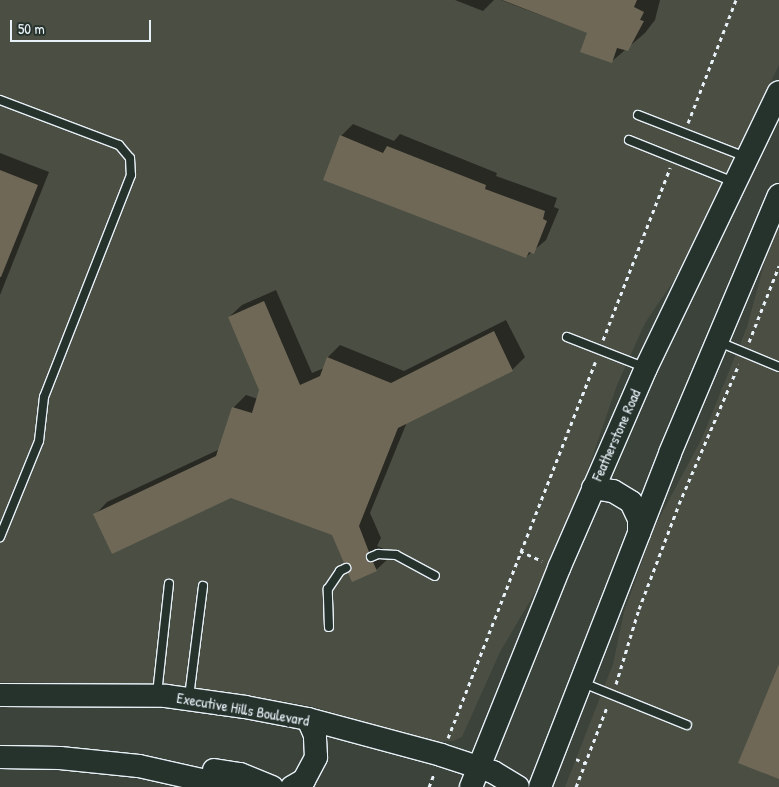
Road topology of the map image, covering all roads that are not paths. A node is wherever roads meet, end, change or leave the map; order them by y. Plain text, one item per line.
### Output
1 (779, 92) edge
2 (0, 100) edge
3 (638, 115) dead end
4 (629, 140) dead end
5 (747, 158) junction
6 (735, 182) junction
7 (779, 195) edge
8 (568, 337) dead end
9 (717, 341) junction
10 (779, 367) edge
11 (646, 368) junction
12 (593, 488) junction
13 (639, 534) junction
14 (0, 537) edge
15 (371, 557) dead end
16 (346, 568) dead end
17 (435, 576) dead end
18 (168, 584) dead end
19 (202, 586) dead end
20 (329, 627) dead end
21 (581, 682) junction
22 (0, 695) edge
23 (157, 696) junction
24 (189, 699) junction
25 (308, 719) junction
26 (687, 724) dead end
27 (0, 757) edge
28 (138, 766) junction
29 (475, 777) edge
30 (233, 787) edge
31 (273, 787) edge
32 (292, 787) edge
33 (518, 787) edge
34 (540, 787) edge

1 - 5 main road, Featherstone Road
2 - 14 lane
3 - 5 lane
4 - 6 lane
5 - 6 main road, Featherstone Road
6 - 11 main road, Featherstone Road
7 - 9 main road
8 - 11 lane
9 - 10 lane
9 - 13 main road
11 - 12 main road, Featherstone Road
12 - 13 main road
12 - 29 main road, Featherstone Road
13 - 21 main road
15 - 17 lane
16 - 20 lane
18 - 23 lane
19 - 24 lane
21 - 26 lane
21 - 34 main road
22 - 23 main road, Executive Hills Boulevard
23 - 24 main road, Executive Hills Boulevard
24 - 25 main road, Executive Hills Boulevard
25 - 29 main road, Executive Hills Boulevard
25 - 32 main road
27 - 28 main road
28 - 30 main road
28 - 31 main road
29 - 33 main road, Executive Hills Boulevard

